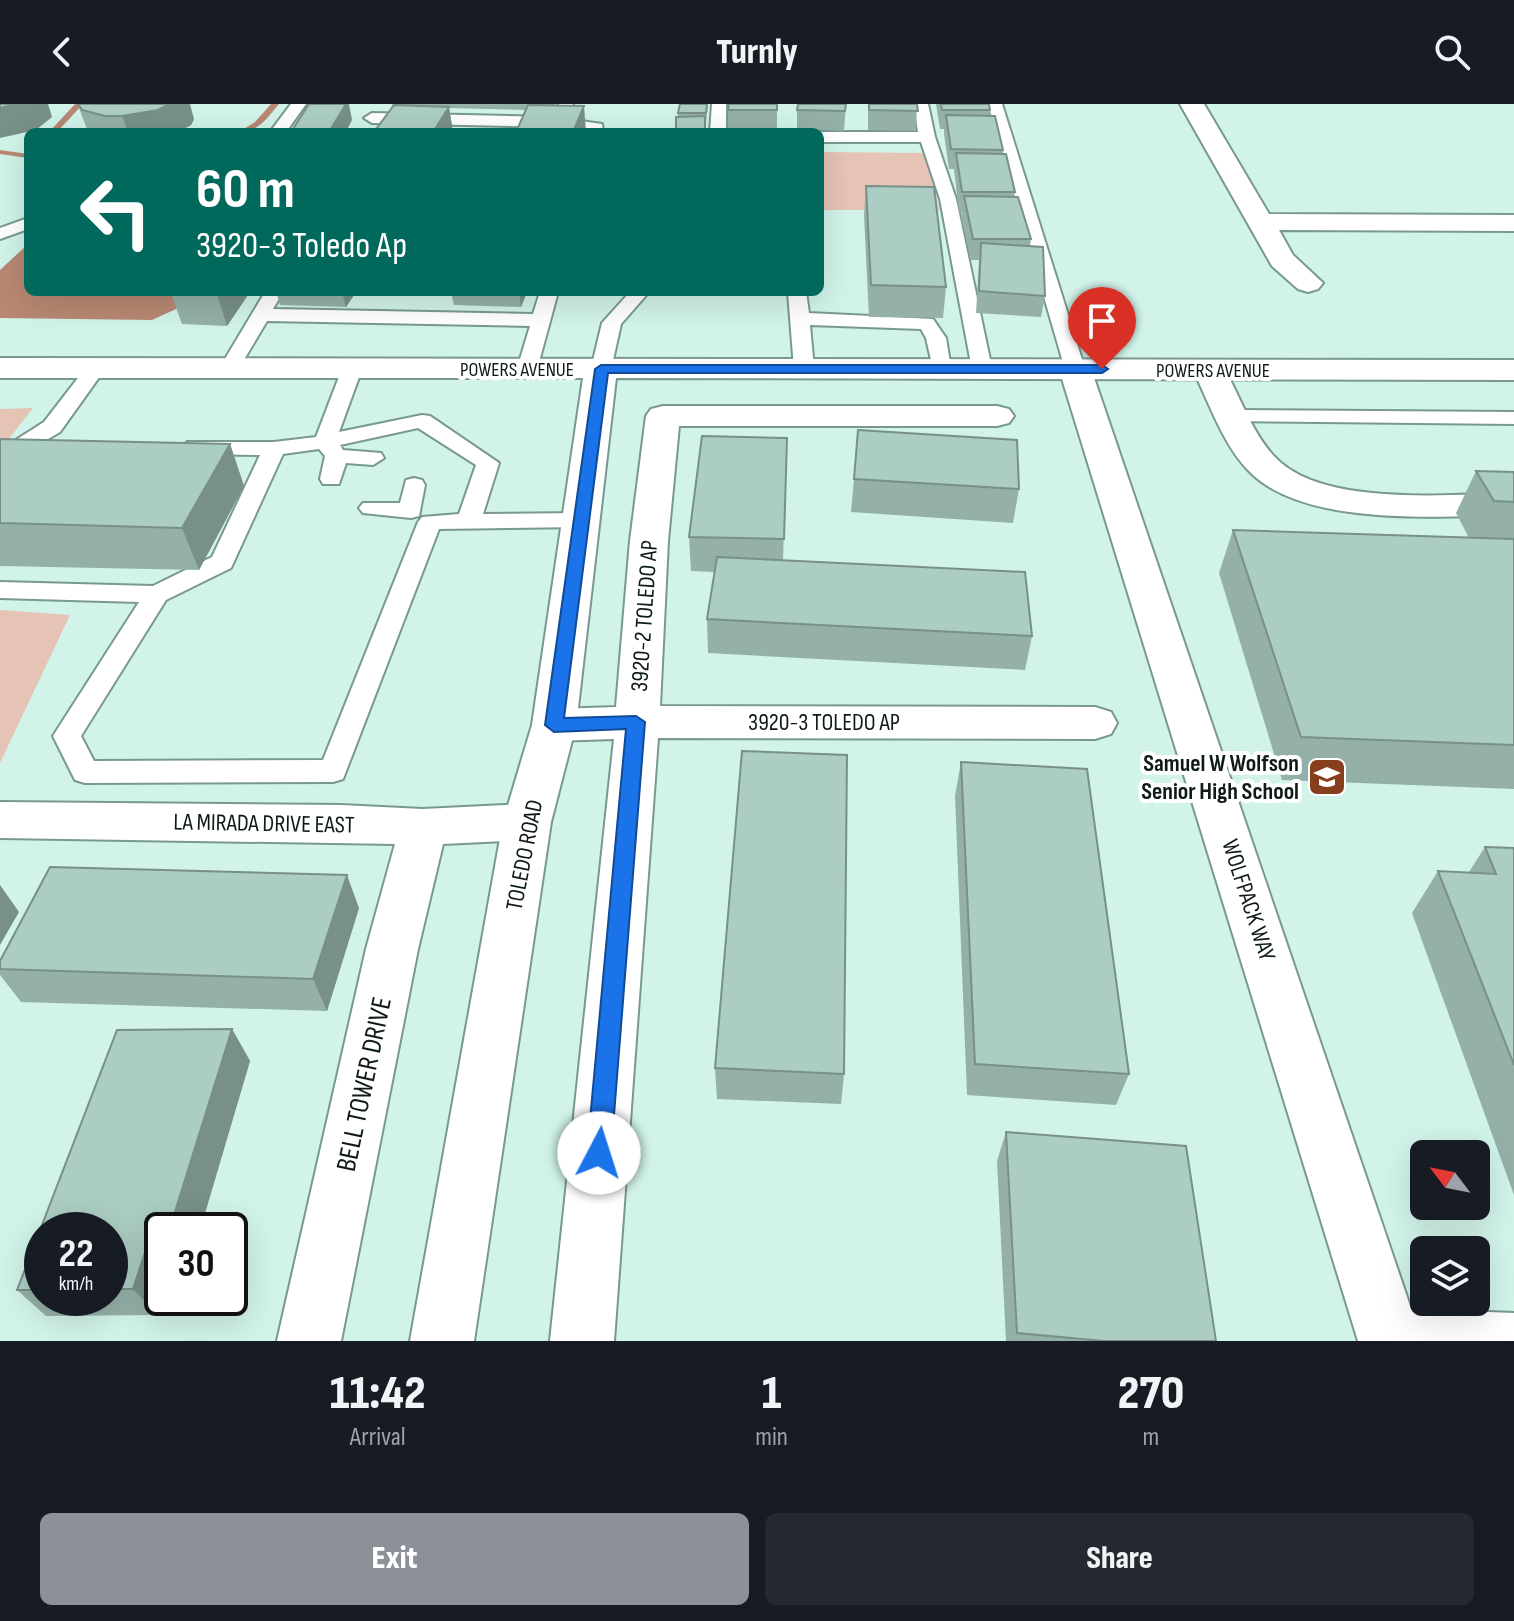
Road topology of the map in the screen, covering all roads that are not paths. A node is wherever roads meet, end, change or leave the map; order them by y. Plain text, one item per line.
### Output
1 (299, 104) edge
2 (566, 104) edge
3 (719, 104) edge
4 (921, 104) edge
5 (995, 104) edge
6 (1192, 104) edge
7 (372, 118) edge
8 (558, 122) junction
9 (483, 126) edge
10 (281, 128) edge
11 (597, 128) edge
12 (718, 128) edge
13 (824, 137) edge
14 (927, 137) junction
15 (1260, 222) junction
16 (1514, 223) edge
17 (24, 225) edge
18 (0, 234) edge
19 (1308, 283) dead end
20 (272, 296) edge
21 (410, 296) edge
22 (548, 296) edge
23 (636, 296) edge
24 (798, 296) edge
25 (260, 315) junction
26 (402, 317) junction
27 (801, 319) junction
28 (541, 320) junction
29 (0, 368) edge
30 (95, 369) junction
31 (229, 369) junction
32 (352, 369) junction
33 (527, 369) junction
34 (601, 369) junction
35 (804, 369) junction
36 (941, 369) junction
37 (982, 369) junction
38 (1075, 369) junction
39 (1209, 370) junction
40 (1514, 370) edge
41 (997, 416) dead end
42 (1234, 416) junction
43 (1514, 418) edge
44 (26, 442) junction
45 (73, 444) edge
46 (166, 446) edge
47 (274, 449) junction
48 (331, 449) junction
49 (373, 458) dead end
50 (0, 460) edge
51 (331, 479) dead end
52 (414, 485) dead end
53 (1514, 504) edge
54 (371, 508) dead end
55 (421, 517) junction
56 (469, 520) junction
57 (582, 520) junction
58 (0, 590) edge
59 (157, 594) junction
60 (636, 722) junction
61 (1095, 723) dead end
62 (554, 725) junction
63 (0, 820) edge
64 (527, 822) junction
65 (423, 827) junction
66 (1514, 1333) edge
67 (1388, 1335) edge
68 (309, 1341) edge
69 (442, 1341) edge
70 (582, 1341) edge

1 - 10 lane
2 - 8 lane
3 - 12 lane
4 - 14 lane
5 - 38 lane
6 - 15 street
7 - 9 lane
8 - 9 lane
8 - 11 lane
13 - 14 lane
14 - 37 lane
15 - 16 street
15 - 19 street
17 - 18 lane
20 - 25 lane
21 - 26 lane
22 - 28 lane
23 - 34 lane
24 - 27 lane
25 - 26 lane
25 - 31 lane
26 - 28 lane
27 - 35 lane
27 - 36 lane
28 - 33 lane
29 - 30 street, POWERS AVENUE
30 - 31 street, POWERS AVENUE
30 - 44 lane
31 - 32 street, POWERS AVENUE
32 - 33 street, POWERS AVENUE
32 - 48 lane
33 - 34 street, POWERS AVENUE
34 - 35 street, POWERS AVENUE
34 - 57 street, TOLEDO ROAD
35 - 36 street, POWERS AVENUE
36 - 37 street, POWERS AVENUE
37 - 38 street, POWERS AVENUE
38 - 39 street, POWERS AVENUE
38 - 67 street, WOLFPACK WAY
39 - 40 street, POWERS AVENUE
39 - 42 street
41 - 60 street, 3920-2 TOLEDO AP
42 - 43 lane
42 - 53 street
44 - 45 lane
44 - 50 lane
46 - 47 lane
47 - 48 lane
47 - 59 lane
48 - 49 lane
48 - 51 lane
48 - 56 lane
52 - 55 lane
54 - 55 lane
55 - 56 lane
55 - 59 lane
56 - 57 lane
57 - 62 street, TOLEDO ROAD
58 - 59 lane
60 - 61 street, 3920-3 TOLEDO AP
60 - 62 street, 3920-3 TOLEDO AP
60 - 70 street, 3920-2 TOLEDO AP
62 - 64 street, TOLEDO ROAD
63 - 65 street, LA MIRADA DRIVE EAST
64 - 65 street, LA MIRADA DRIVE EAST
64 - 69 street, TOLEDO ROAD
65 - 68 street, BELL TOWER DRIVE
66 - 67 lane

